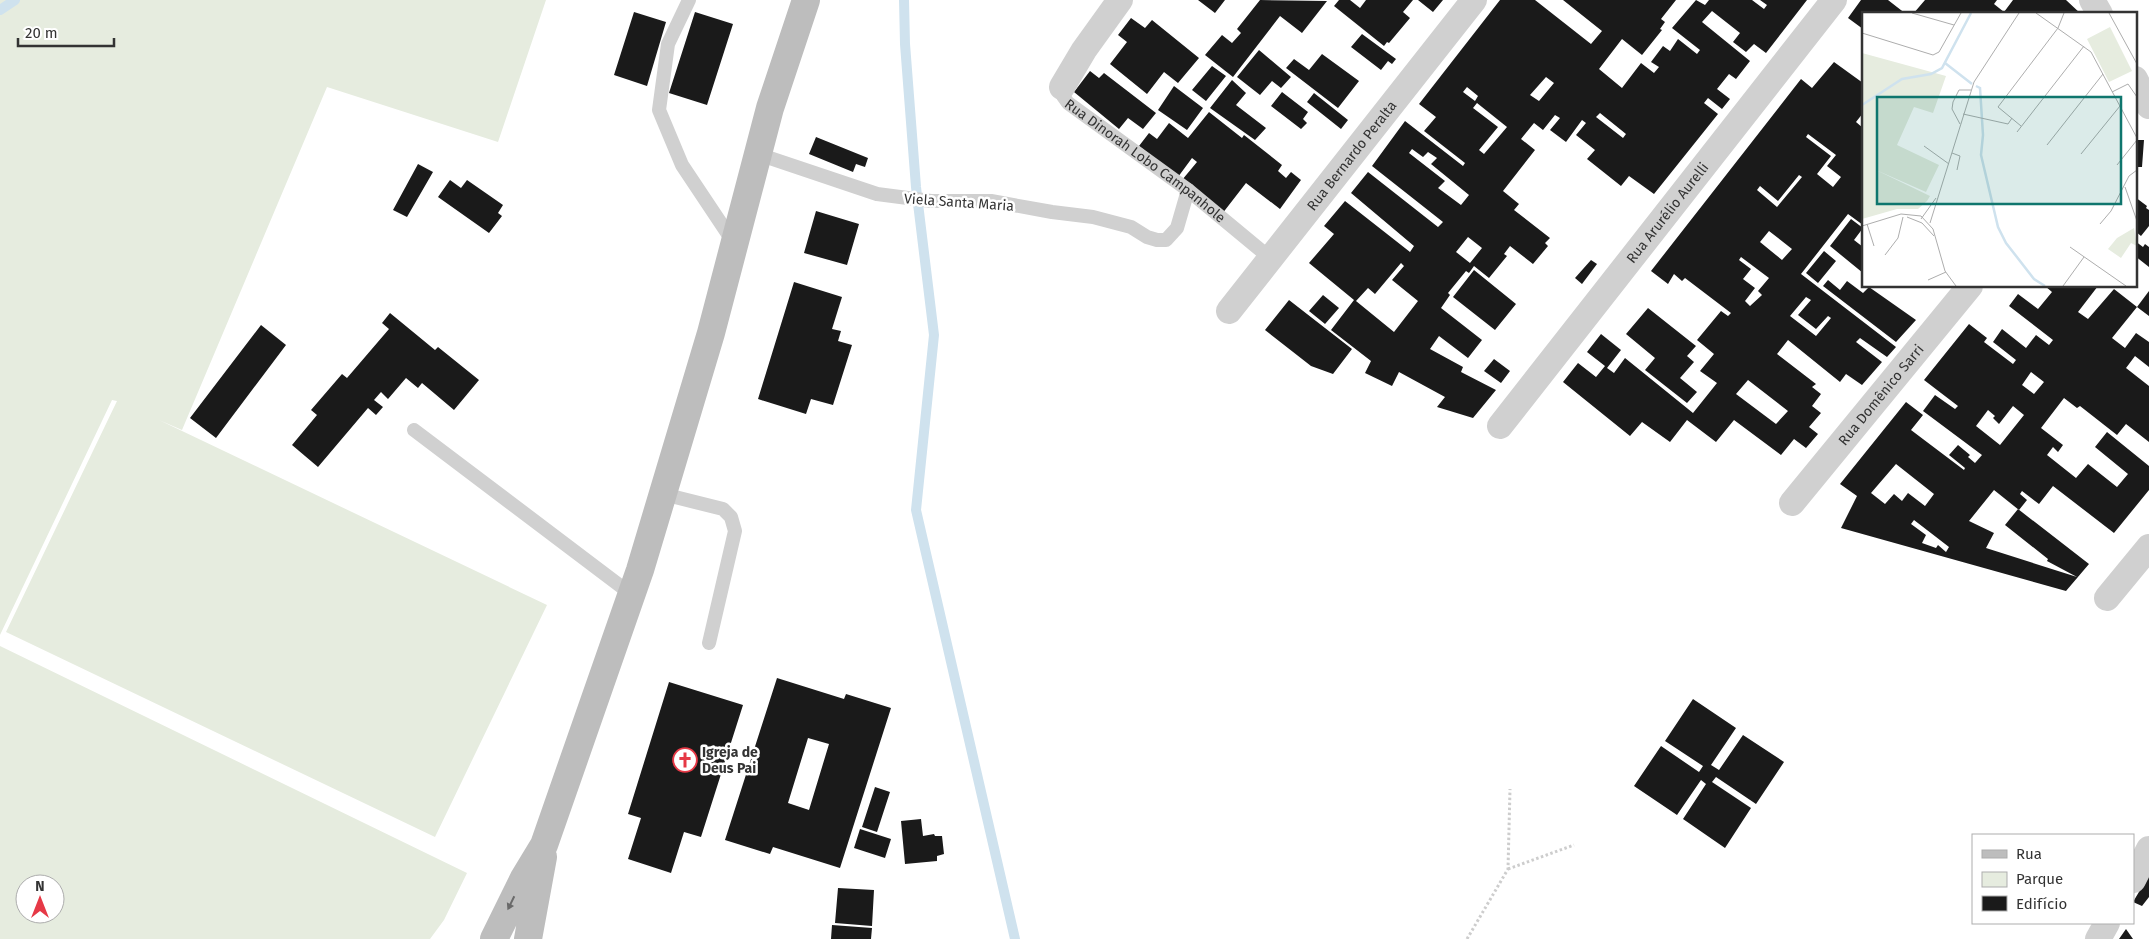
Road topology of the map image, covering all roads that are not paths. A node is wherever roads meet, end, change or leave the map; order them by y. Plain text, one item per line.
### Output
1 (689, 0) edge
2 (806, 0) edge
3 (1120, 0) edge
4 (1474, 0) edge
5 (1834, 0) edge
6 (2092, 0) edge
7 (2099, 12) edge
8 (2136, 81) edge
9 (1062, 87) joint
10 (2149, 106) edge
11 (758, 154) junction
12 (1188, 190) junction
13 (734, 244) junction
14 (1270, 258) junction
15 (1968, 288) edge
16 (1229, 311) dead end
17 (1500, 426) dead end
18 (414, 430) dead end
19 (662, 494) junction
20 (1792, 504) dead end
21 (2149, 547) edge
22 (631, 594) junction
23 (2107, 598) dead end
24 (709, 643) dead end
25 (544, 845) junction
26 (2149, 849) edge
27 (2134, 878) edge
28 (2107, 924) edge
29 (494, 939) edge
30 (528, 939) edge
31 (2098, 939) edge

1 - 13 lane
2 - 11 main road
3 - 9 street, Rua Dinorah Lobo Campanhole
4 - 14 street, Rua Bernardo Peralta
5 - 17 street, Rua Arurélio Aurelli
6 - 7 street
8 - 10 street
9 - 12 lane, Rua Dinorah Lobo Campanhole
11 - 12 lane, Viela Santa Maria
11 - 13 main road
12 - 14 lane, Rua Dinorah Lobo Campanhole
13 - 19 main road
14 - 16 street, Rua Bernardo Peralta
15 - 20 street, Rua Domênico Sarri
18 - 22 lane
19 - 22 main road
19 - 24 lane
21 - 23 street
22 - 25 main road
25 -> 29 main road
25 - 30 main road
26 - 27 street
28 - 31 street

